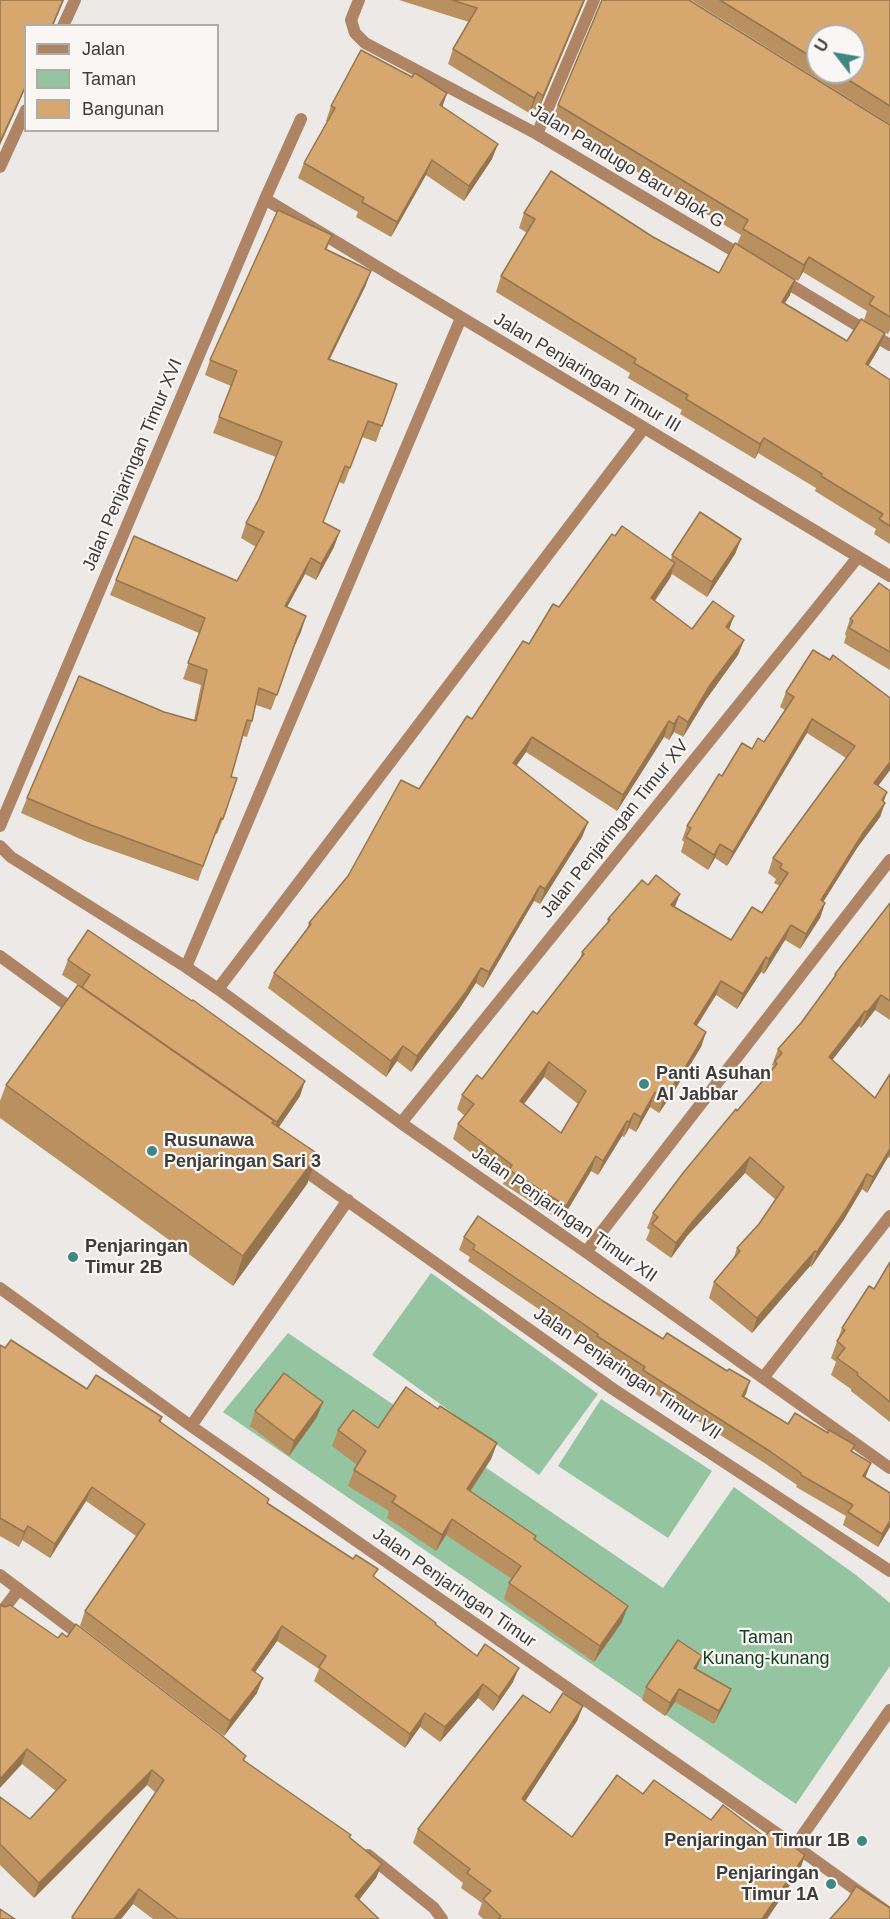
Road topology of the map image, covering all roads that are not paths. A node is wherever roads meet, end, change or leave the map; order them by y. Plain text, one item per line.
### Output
1 (75, 0) edge
2 (359, 0) edge
3 (594, 0) edge
4 (64, 24) edge
5 (24, 114) edge
6 (301, 119) dead end
7 (537, 134) junction
8 (0, 167) edge
9 (265, 200) junction
10 (461, 318) junction
11 (890, 345) edge
12 (645, 428) junction
13 (858, 557) junction
14 (890, 576) edge
15 (0, 826) edge
16 (0, 846) edge
17 (890, 860) edge
18 (0, 956) edge
19 (186, 967) junction
20 (218, 989) junction
21 (86, 1018) edge
22 (401, 1123) junction
23 (289, 1159) edge
24 (348, 1200) junction
25 (890, 1216) edge
26 (586, 1252) junction
27 (0, 1288) edge
28 (763, 1378) junction
29 (191, 1426) junction
30 (890, 1468) edge
31 (890, 1570) edge
32 (0, 1575) edge
33 (19, 1589) junction
34 (0, 1614) edge
35 (95, 1647) edge
36 (890, 1710) edge
37 (795, 1846) junction
38 (360, 1849) edge
39 (890, 1914) edge
40 (442, 1919) edge

1 - 4 street
2 - 7 street, Jalan Pandugo Baru Blok G
3 - 7 street
5 - 8 street
6 - 9 street, Jalan Penjaringan Timur XVI
7 - 11 street, Jalan Pandugo Baru Blok G
9 - 10 street, Jalan Penjaringan Timur III
9 - 15 street, Jalan Penjaringan Timur XVI
10 - 12 street, Jalan Penjaringan Timur III
10 - 19 street
12 - 13 street, Jalan Penjaringan Timur III
12 - 20 street
13 - 14 street, Jalan Penjaringan Timur III
13 - 22 street, Jalan Penjaringan Timur XV
16 - 19 street
17 - 26 street
18 - 21 street
19 - 20 street
20 - 22 street, Jalan Penjaringan Timur XII
22 - 26 street, Jalan Penjaringan Timur XII
23 - 24 street, Jalan Penjaringan Timur VII
24 - 29 street
24 - 31 street, Jalan Penjaringan Timur VII
25 - 28 street
26 - 28 street, Jalan Penjaringan Timur XII
27 - 29 street, Jalan Penjaringan Timur
28 - 30 street, Jalan Penjaringan Timur XII
29 - 37 street, Jalan Penjaringan Timur
32 - 33 street
33 - 34 street
33 - 35 street
36 - 37 street
37 - 39 street, Jalan Penjaringan Timur
38 - 40 street

